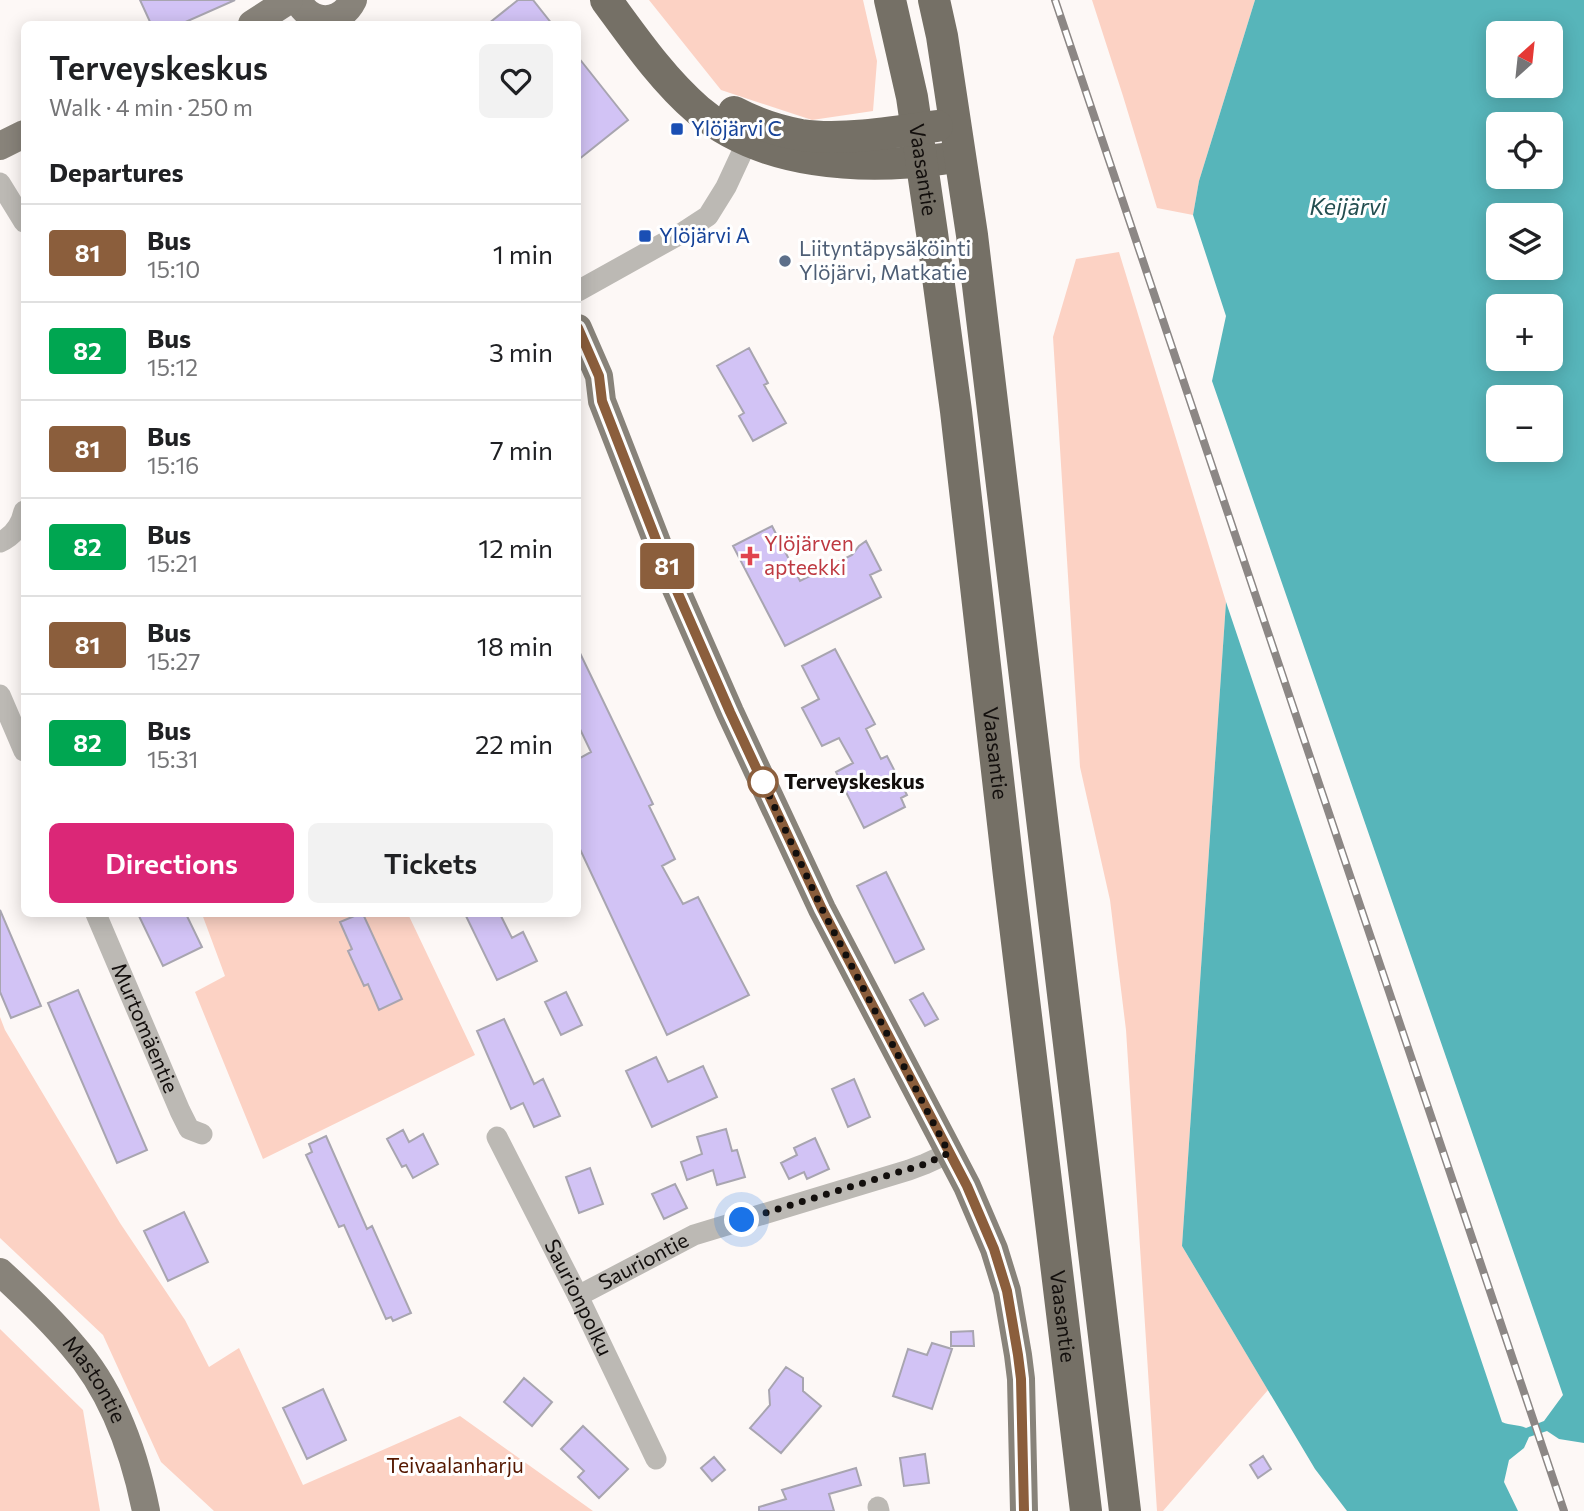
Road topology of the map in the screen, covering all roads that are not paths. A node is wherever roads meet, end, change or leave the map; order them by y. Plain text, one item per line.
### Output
1 (606, 0) edge
2 (625, 0) edge
3 (890, 0) edge
4 (934, 0) edge
5 (356, 9) edge
6 (306, 13) edge
7 (267, 21) edge
8 (956, 123) junction
9 (916, 129) junction
10 (752, 132) junction
11 (21, 136) edge
12 (0, 146) edge
13 (960, 156) junction
14 (921, 162) junction
15 (0, 183) edge
16 (21, 217) edge
17 (581, 289) edge
18 (581, 335) edge
19 (581, 371) edge
20 (602, 401) junction
21 (21, 522) edge
22 (0, 542) edge
23 (0, 695) edge
24 (21, 744) edge
25 (97, 917) edge
26 (202, 1134) dead end
27 (497, 1137) dead end
28 (949, 1153) junction
29 (0, 1272) edge
30 (578, 1296) junction
31 (656, 1459) dead end
32 (146, 1511) edge
33 (1024, 1511) edge
34 (1086, 1511) edge
35 (1125, 1511) edge

1 - 10 highway
2 - 10 highway
3 - 9 highway, Vaasantie
4 - 8 highway, Vaasantie
5 - 6 main road
6 - 7 main road
8 - 9 highway
8 - 13 highway, Vaasantie
9 - 10 highway
9 - 14 highway, Vaasantie
10 - 14 highway
10 - 17 street
11 - 12 main road
13 - 14 highway
13 - 35 highway, Vaasantie
14 - 34 highway, Vaasantie
15 - 16 street
18 - 20 main road
19 - 20 main road
20 - 28 main road
21 - 22 street
23 - 24 street
25 - 26 street, Murtomäentie
27 - 30 street, Saurionpolku
28 - 30 street, Sauriontie
28 - 33 main road
29 - 32 main road, Mastontie
30 - 31 street, Saurionpolku

